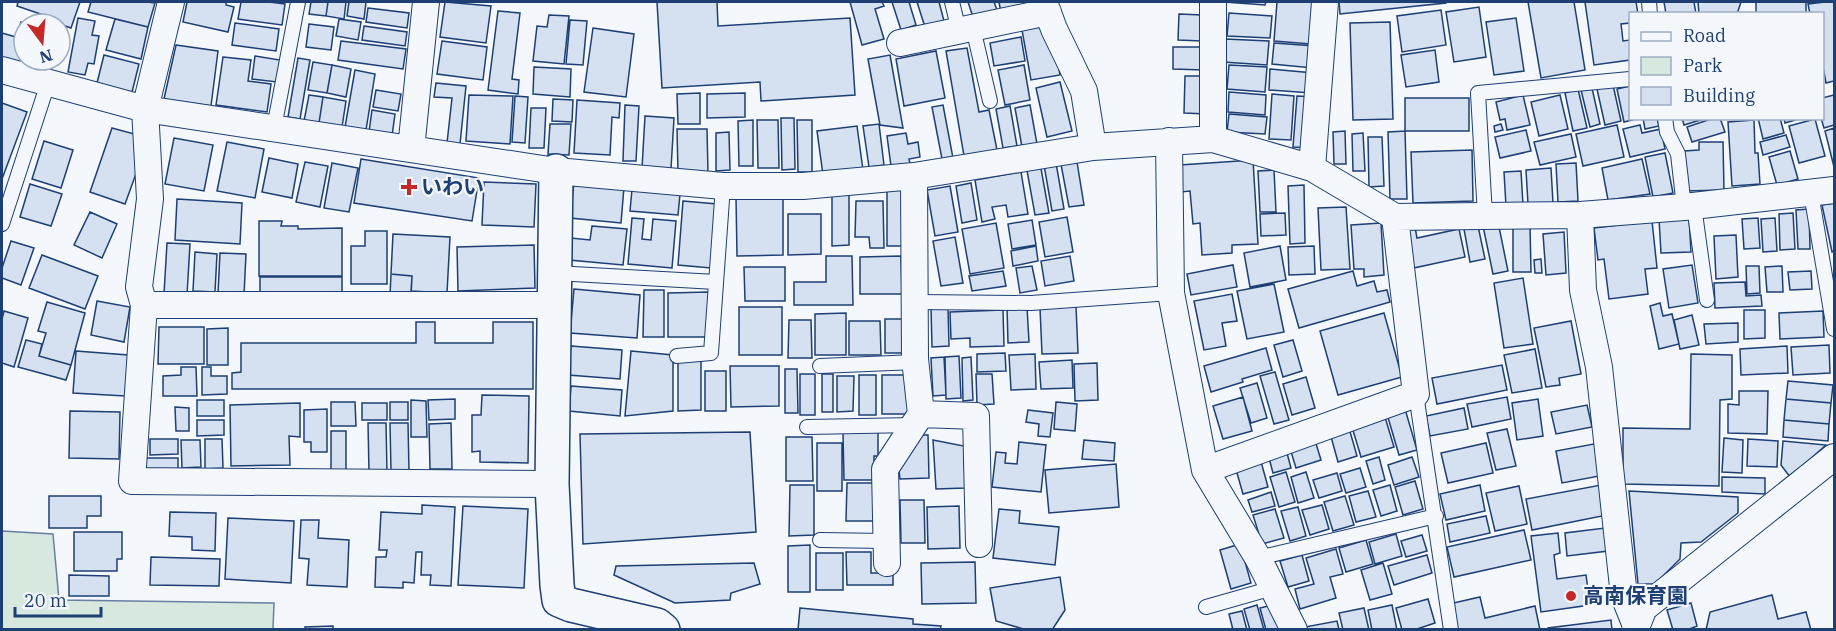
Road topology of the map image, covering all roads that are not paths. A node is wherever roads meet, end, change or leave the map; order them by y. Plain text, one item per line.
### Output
1 (171, 2) edge
2 (298, 2) edge
3 (426, 2) edge
4 (952, 2) edge
5 (1213, 2) edge
6 (1325, 2) edge
7 (1046, 7) edge
8 (966, 29) junction
9 (900, 43) dead end
10 (2, 70) edge
11 (1629, 79) edge
12 (48, 83) junction
13 (990, 101) dead end
14 (145, 109) junction
15 (1665, 120) edge
16 (274, 128) junction
17 (1213, 138) junction
18 (1169, 141) junction
19 (1093, 147) junction
20 (411, 148) junction
21 (1312, 168) junction
22 (556, 171) junction
23 (914, 176) junction
24 (723, 186) junction
25 (1823, 191) edge
26 (1689, 206) junction
27 (1580, 215) junction
28 (1485, 216) junction
29 (1395, 217) junction
30 (2, 224) edge
31 (555, 273) junction
32 (716, 282) junction
33 (1171, 293) junction
34 (1707, 300) dead end
35 (916, 302) junction
36 (144, 305) junction
37 (555, 306) junction
38 (1834, 329) edge
39 (677, 356) dead end
40 (916, 363) junction
41 (820, 366) dead end
42 (1416, 394) junction
43 (918, 419) junction
44 (807, 427) dead end
45 (1834, 457) edge
46 (1205, 470) junction
47 (552, 484) junction
48 (1436, 516) junction
49 (820, 540) dead end
50 (979, 544) dead end
51 (887, 552) joint
52 (1258, 558) junction
53 (1273, 588) junction
54 (1206, 607) dead end
55 (1635, 628) edge
56 (663, 630) edge
57 (1294, 630) edge
58 (1452, 630) edge

1 - 14 street
2 - 16 lane
3 - 20 street
4 - 8 lane
5 - 17 street
6 - 21 street
7 - 8 street
7 - 19 street
8 - 9 street
8 - 13 lane
10 - 12 street
11 - 28 lane
12 - 14 street
12 - 30 lane
14 - 16 street
14 - 36 street
15 - 26 lane
16 - 20 street
17 - 18 street
17 - 21 street
18 - 19 street
18 - 33 street
19 - 23 street
20 - 22 street
21 - 29 street
22 - 24 street
22 - 31 street
23 - 24 street
23 - 35 street
24 - 32 lane
25 - 26 street
25 - 38 lane
26 - 27 street
26 - 34 lane
27 - 28 street
27 - 55 street
28 - 29 street
29 - 42 street
31 - 32 lane
31 - 37 street
32 - 39 lane
33 - 35 lane
33 - 46 street
35 - 40 street
36 - 37 street
36 - 47 street
37 - 47 street
40 - 41 lane
40 - 43 street
42 - 46 street
42 - 48 lane
43 - 44 lane
43 - 50 street
43 - 51 street
45 - 55 street
46 - 52 street
47 - 56 street
48 - 52 lane
48 - 58 lane
49 - 51 lane
52 - 53 street
53 - 54 lane
53 - 57 street

